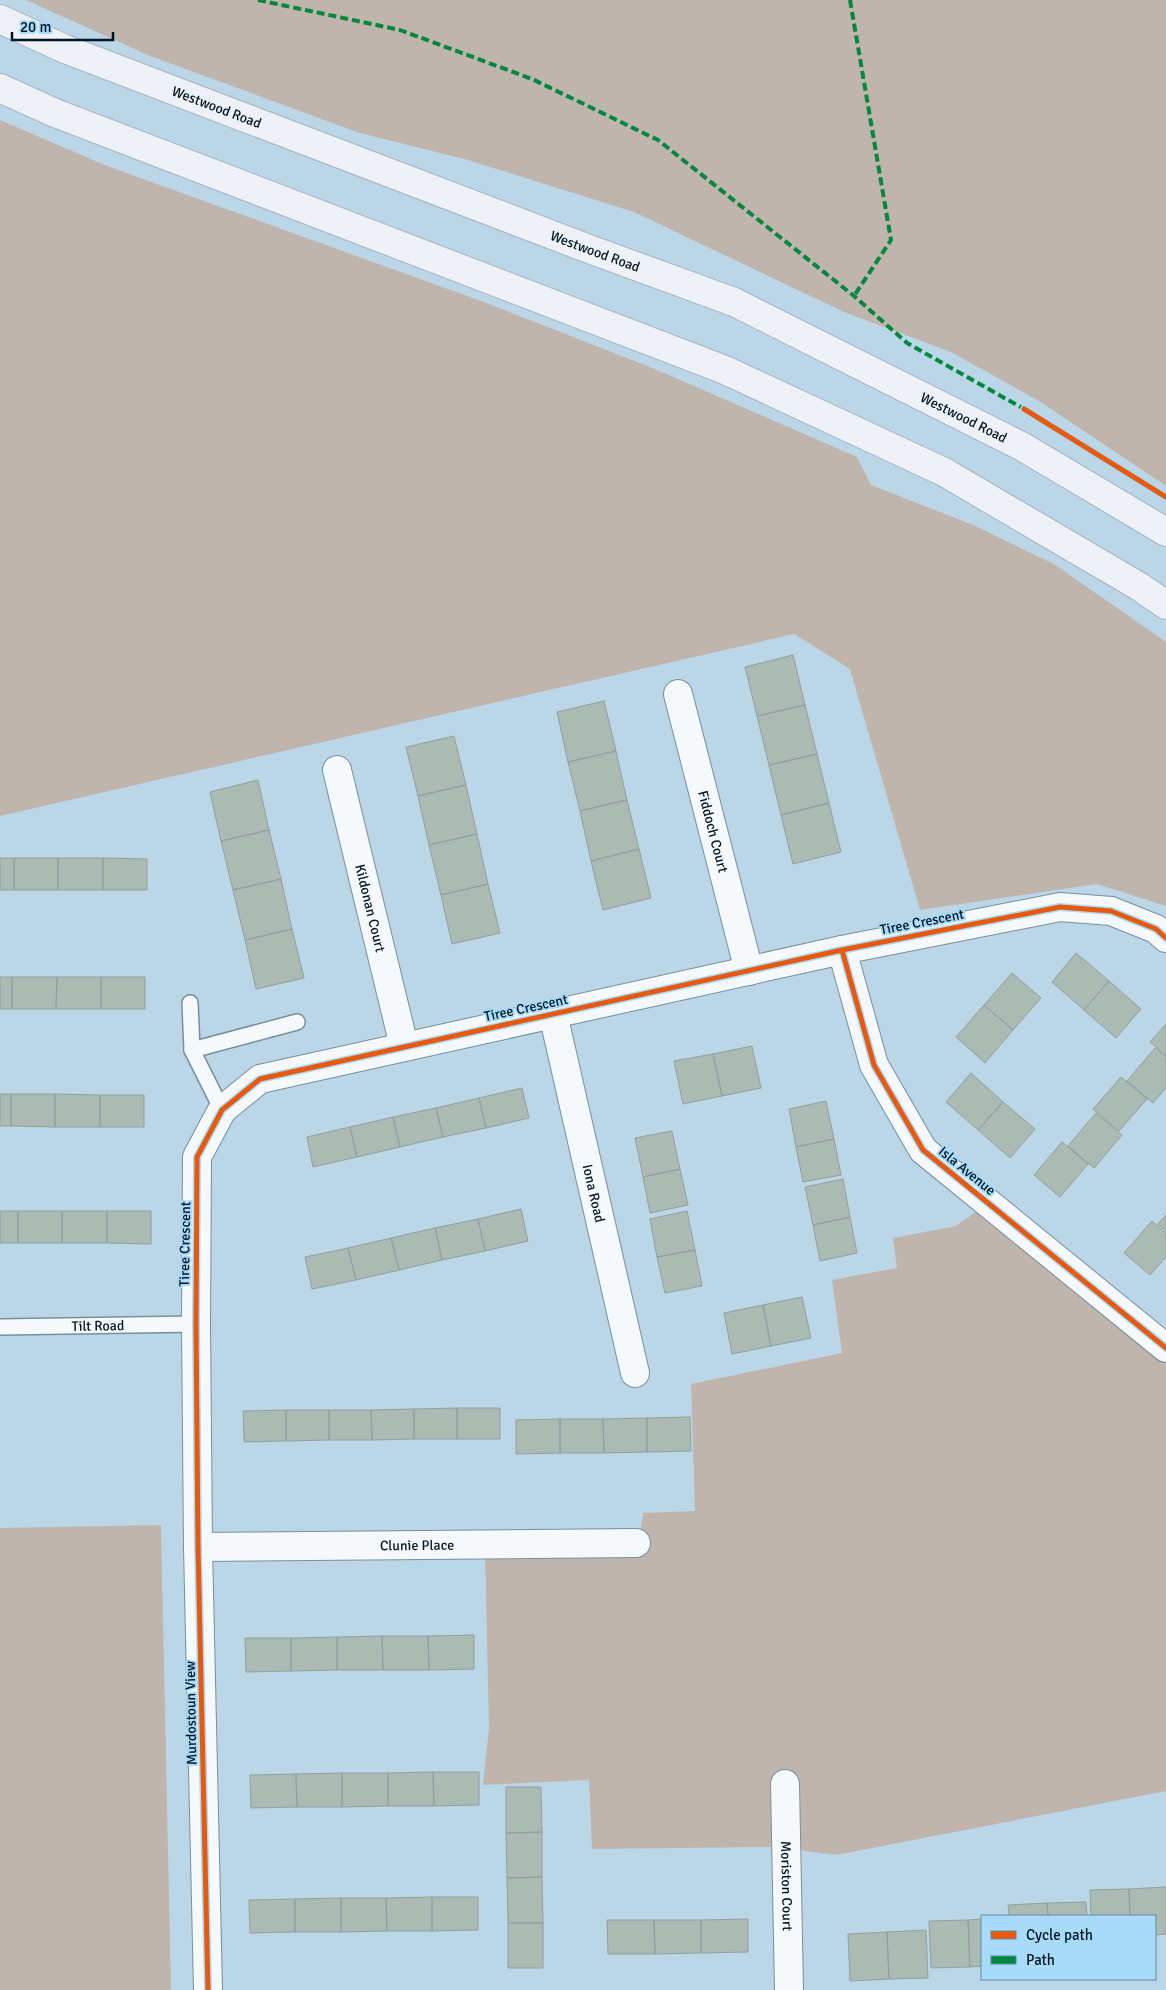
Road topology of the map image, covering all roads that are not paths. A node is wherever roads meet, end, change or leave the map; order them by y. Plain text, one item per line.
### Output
1 (0, 19) edge
2 (0, 88) edge
3 (1166, 532) edge
4 (1166, 605) edge
5 (678, 694) dead end
6 (337, 770) dead end
7 (1166, 938) edge
8 (842, 950) junction
9 (749, 971) junction
10 (190, 1003) dead end
11 (553, 1014) junction
12 (297, 1022) dead end
13 (404, 1046) junction
14 (192, 1050) junction
15 (222, 1110) junction
16 (196, 1324) junction
17 (0, 1327) edge
18 (1166, 1348) edge
19 (635, 1373) dead end
20 (198, 1435) joint
21 (636, 1543) dead end
22 (198, 1547) junction
23 (785, 1784) dead end
24 (208, 1990) edge
25 (789, 1990) edge

1 - 3 main road, Westwood Road
2 - 4 main road
5 - 9 street, Fiddoch Court
6 - 13 street, Kildonan Court
7 - 8 street, Tiree Crescent
8 - 9 street, Tiree Crescent
8 - 18 street, Isla Avenue
9 - 11 street, Tiree Crescent
10 - 14 lane
11 - 13 street, Tiree Crescent
11 - 19 street, Iona Road
12 - 14 lane
13 - 15 street, Tiree Crescent
14 - 15 lane
15 - 16 street, Tiree Crescent
16 - 17 lane, Tilt Road
16 - 20 street, Tiree Crescent
20 - 22 street, Murdostoun View
21 - 22 street, Clunie Place
22 - 24 street, Murdostoun View
23 - 25 street, Moriston Court

